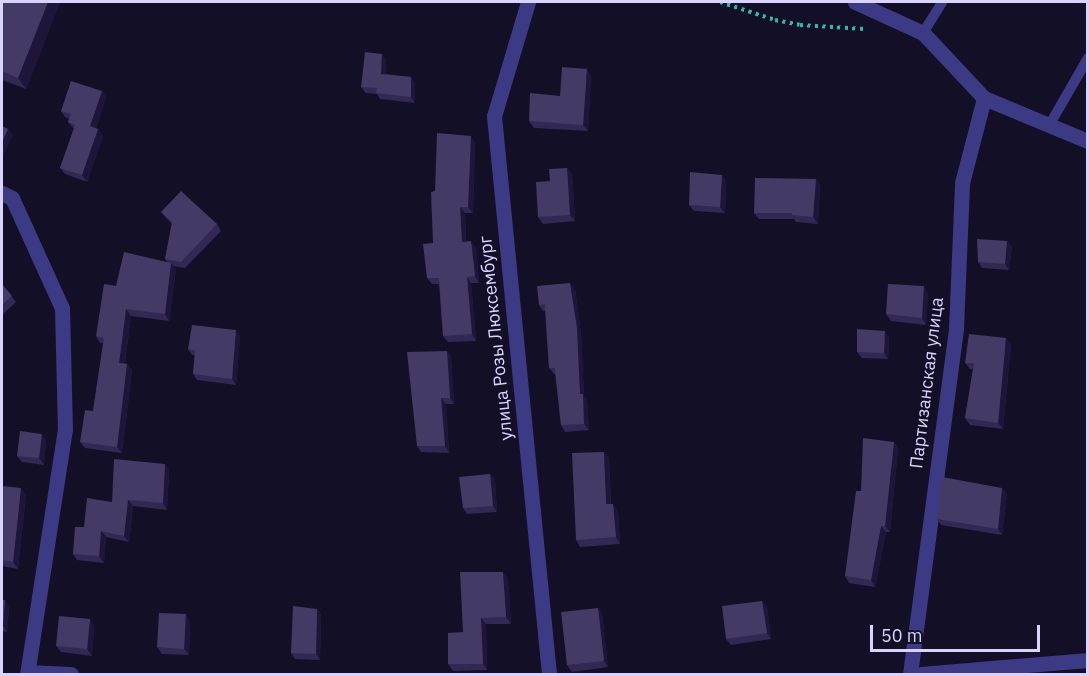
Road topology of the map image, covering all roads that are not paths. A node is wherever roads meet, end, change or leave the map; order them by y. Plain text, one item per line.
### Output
1 (528, 2) edge
2 (855, 2) edge
3 (942, 2) edge
4 (923, 33) junction
5 (1088, 58) edge
6 (984, 98) junction
7 (1050, 124) junction
8 (1088, 141) edge
9 (2, 193) edge
10 (1088, 660) edge
11 (27, 673) edge
12 (71, 675) edge
13 (549, 675) edge
14 (910, 675) edge
15 (921, 675) edge

1 - 13 street, улица Розы Люксембург
2 - 4 street
3 - 4 lane
4 - 6 street
5 - 7 lane
6 - 7 street
6 - 14 street, Партизанская улица
7 - 8 street
9 - 11 street
10 - 15 street
11 - 12 street

